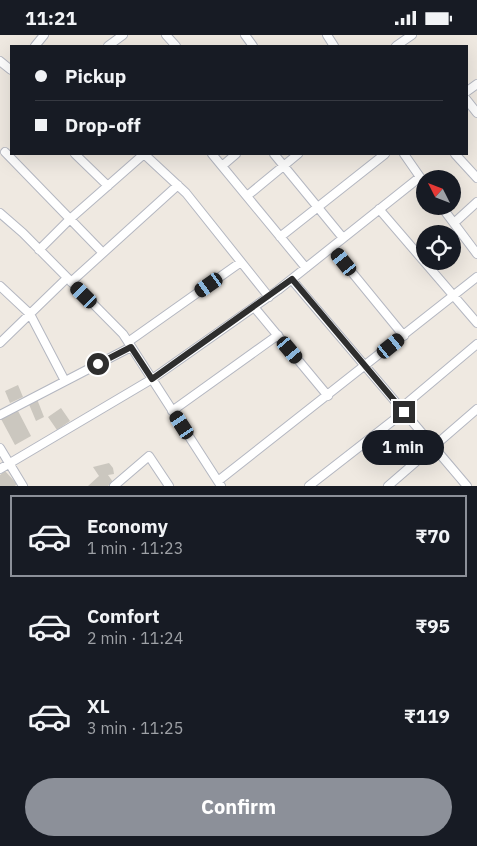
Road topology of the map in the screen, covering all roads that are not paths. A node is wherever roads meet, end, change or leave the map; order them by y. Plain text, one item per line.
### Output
1 (44, 35) edge
2 (123, 35) edge
3 (166, 35) edge
4 (412, 35) edge
5 (36, 45) edge
6 (109, 45) edge
7 (175, 45) edge
8 (397, 45) edge
9 (0, 61) edge
10 (10, 69) edge
11 (468, 102) edge
12 (477, 113) edge
13 (5, 152) dead end
14 (76, 155) edge
15 (143, 155) edge
16 (145, 155) edge
17 (213, 155) edge
18 (235, 155) edge
19 (275, 155) edge
20 (297, 155) edge
21 (384, 155) edge
22 (405, 155) edge
23 (456, 155) edge
24 (283, 165) junction
25 (222, 166) junction
26 (416, 171) edge
27 (475, 173) edge
28 (416, 180) edge
29 (178, 185) junction
30 (108, 186) junction
31 (247, 196) junction
32 (477, 202) edge
33 (317, 206) junction
34 (379, 209) junction
35 (0, 213) edge
36 (448, 215) edge
37 (70, 219) junction
38 (454, 223) junction
39 (280, 237) junction
40 (344, 238) junction
41 (332, 248) junction
42 (39, 250) junction
43 (103, 253) junction
44 (477, 254) edge
45 (241, 262) junction
46 (306, 268) junction
47 (477, 277) edge
48 (292, 279) junction
49 (69, 280) junction
50 (0, 286) edge
51 (454, 296) junction
52 (269, 297) junction
53 (254, 307) junction
54 (30, 314) junction
55 (477, 323) edge
56 (278, 335) junction
57 (404, 336) junction
58 (0, 343) edge
59 (477, 344) edge
60 (130, 345) junction
61 (366, 366) junction
62 (152, 379) junction
63 (65, 381) junction
64 (328, 395) junction
65 (477, 409) edge
66 (402, 410) junction
67 (172, 411) junction
68 (0, 415) edge
69 (0, 447) edge
70 (433, 447) junction
71 (10, 463) junction
72 (0, 469) edge
73 (220, 484) edge
74 (23, 486) edge
75 (114, 486) edge
76 (169, 486) edge
77 (309, 486) edge
78 (388, 486) edge
79 (467, 486) edge

1 - 5 street
2 - 6 street
3 - 7 street
4 - 8 street
9 - 10 street
11 - 12 street
13 - 37 street
14 - 30 street
15 - 30 street
16 - 29 street
17 - 25 street
18 - 25 street
19 - 24 street
20 - 24 street
21 - 33 street
22 - 26 street
23 - 27 street
24 - 31 street
24 - 33 street
25 - 31 street
28 - 34 street
29 - 43 street
29 - 45 street
30 - 37 street
31 - 39 street
32 - 38 street
33 - 39 street
33 - 40 street
34 - 40 street
34 - 51 street
35 - 42 street
36 - 38 street
37 - 42 street
37 - 43 street
38 - 44 street
39 - 46 street
40 - 41 street
41 - 46 street
41 - 57 street
42 - 49 street
43 - 49 street
45 - 52 street
45 - 60 street
46 - 48 street
47 - 51 street
48 - 52 street
48 - 61 street
49 - 54 street
49 - 60 street
50 - 54 street
51 - 55 street
51 - 57 street
52 - 53 street
53 - 56 street
53 - 62 street
54 - 58 street
54 - 63 street
56 - 64 street
56 - 67 street
57 - 61 street
59 - 66 street
60 - 62 street
60 - 63 street
61 - 64 street
61 - 66 street
62 - 67 street
62 - 71 street
63 - 68 street
64 - 73 street
65 - 70 street
66 - 70 street
66 - 77 street
67 - 73 street
69 - 71 street
70 - 78 street
70 - 79 street
71 - 72 street
71 - 74 street
75 - 76 street

